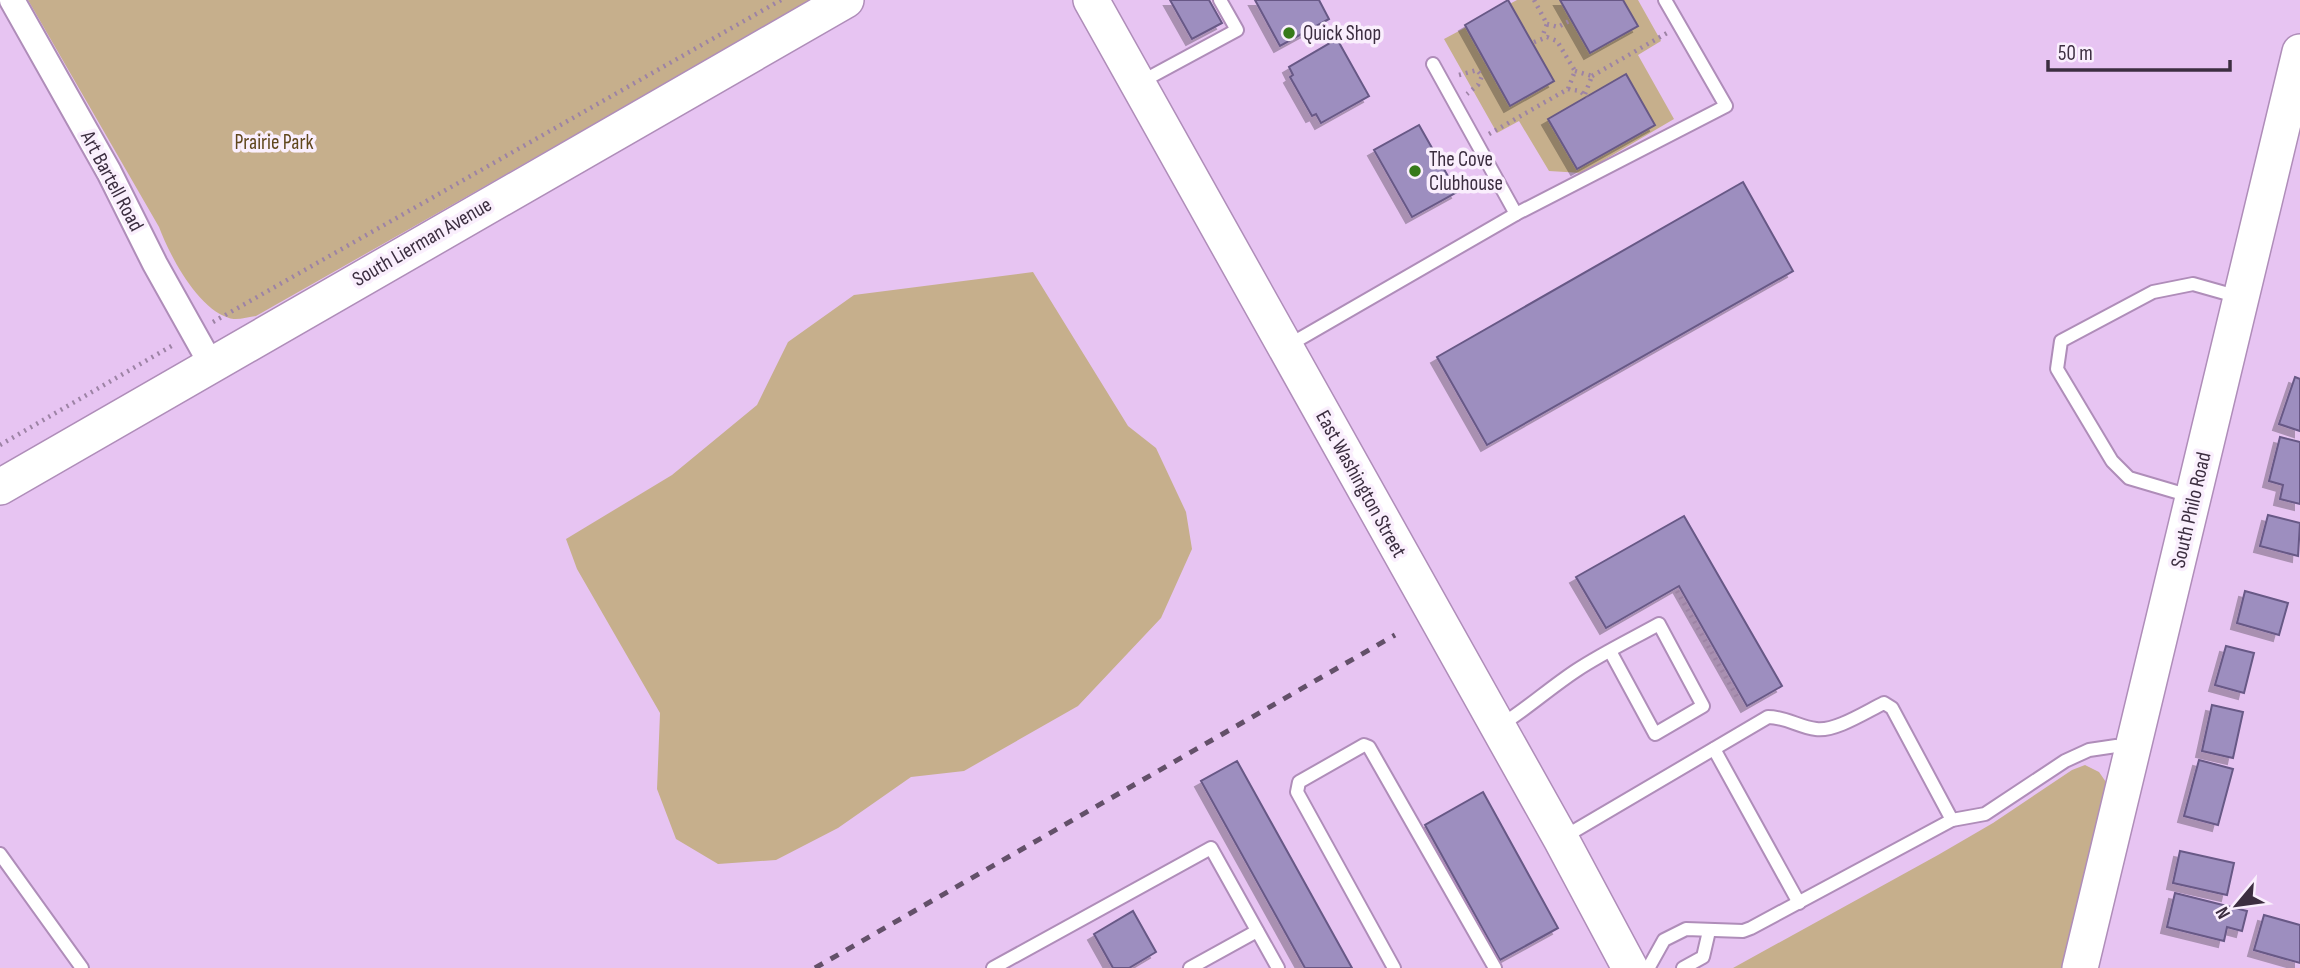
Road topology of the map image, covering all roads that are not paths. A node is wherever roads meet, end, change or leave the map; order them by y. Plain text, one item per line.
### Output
1 (12, 0) edge
2 (846, 0) edge
3 (1091, 0) edge
4 (1118, 0) edge
5 (1220, 0) edge
6 (1665, 0) edge
7 (2300, 52) edge
8 (1433, 65) dead end
9 (1148, 78) junction
10 (1516, 214) junction
11 (2242, 298) junction
12 (1293, 343) junction
13 (211, 363) junction
14 (0, 487) edge
15 (2194, 497) junction
16 (1610, 651) junction
17 (1505, 722) junction
18 (1714, 749) junction
19 (2134, 750) junction
20 (1952, 821) junction
21 (1567, 835) junction
22 (0, 853) edge
23 (1799, 903) junction
24 (1257, 931) junction
25 (1709, 931) junction
26 (2087, 966) edge
27 (82, 968) edge
28 (993, 968) edge
29 (1190, 968) edge
30 (1278, 968) edge
31 (1394, 968) edge
32 (1495, 968) edge
33 (1654, 968) edge

1 - 13 street, Art Bartell Road
2 - 13 main road, South Lierman Avenue
3 - 9 main road, East Washington Street
4 - 9 main road, East Washington Street
5 - 9 lane
6 - 10 lane
7 - 11 main road, South Philo Road
8 - 10 lane
9 - 12 main road, East Washington Street
10 - 12 lane
11 - 15 main road, South Philo Road
11 - 15 lane
12 - 17 main road, East Washington Street
13 - 14 main road, South Lierman Avenue
15 - 19 main road, South Philo Road
16 - 16 lane
16 - 17 lane
17 - 21 main road, East Washington Street
18 - 20 lane
18 - 21 lane
18 - 23 lane
19 - 20 lane
19 - 26 main road, South Philo Road
20 - 23 lane
21 - 33 main road, East Washington Street
22 - 27 lane
23 - 25 lane
24 - 28 lane
24 - 29 lane
24 - 30 lane
25 - 33 lane
25 - 33 lane
31 - 32 lane

